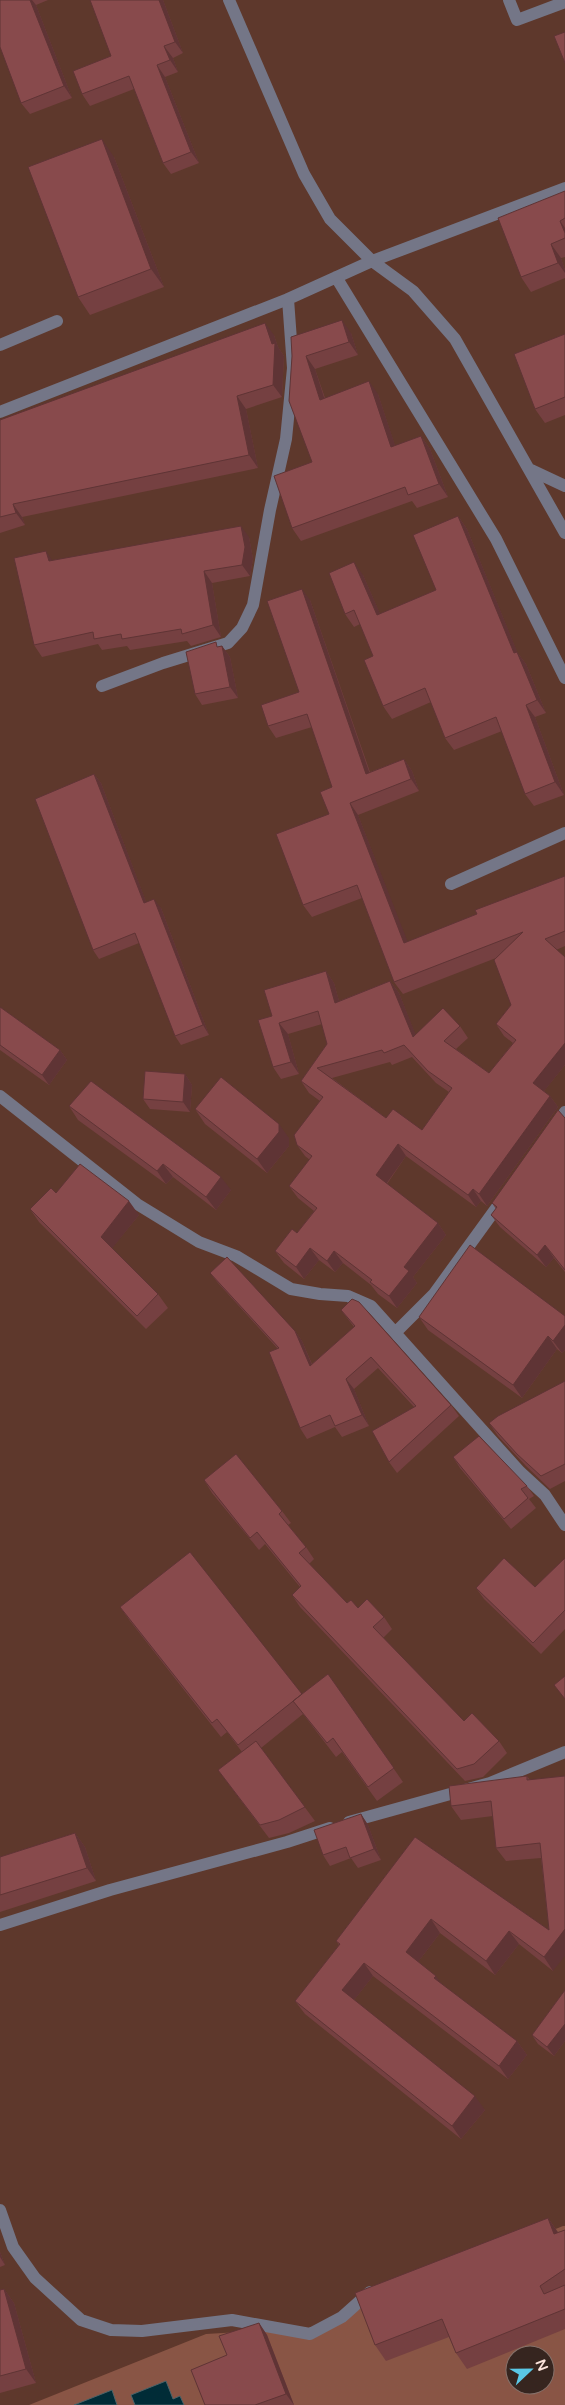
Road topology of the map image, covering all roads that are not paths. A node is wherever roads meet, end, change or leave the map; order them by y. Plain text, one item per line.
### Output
1 (229, 0) edge
2 (509, 0) edge
3 (565, 2) edge
4 (565, 188) edge
5 (372, 261) junction
6 (336, 277) junction
7 (288, 299) junction
8 (57, 321) dead end
9 (0, 345) edge
10 (0, 412) edge
11 (531, 470) junction
12 (565, 486) edge
13 (565, 533) edge
14 (565, 678) edge
15 (102, 686) dead end
16 (565, 833) edge
17 (451, 884) dead end
18 (0, 1096) edge
19 (565, 1112) edge
20 (548, 1136) edge
21 (514, 1183) edge
22 (396, 1332) junction
23 (565, 1525) edge
24 (565, 1752) edge
25 (0, 1925) edge
26 (0, 2210) edge
27 (384, 2284) edge

1 - 5 street
2 - 3 street
4 - 5 street
5 - 6 street
5 - 11 street
6 - 7 street
6 - 14 street
7 - 10 street
7 - 15 street
8 - 9 street
11 - 12 street
11 - 13 street
16 - 17 street
18 - 22 street
19 - 20 street
21 - 22 street
22 - 23 street
24 - 25 street
26 - 27 street

